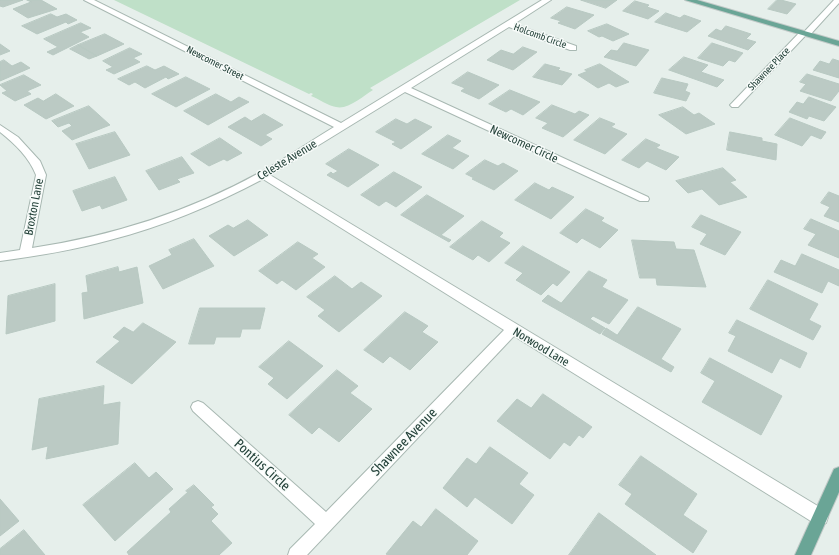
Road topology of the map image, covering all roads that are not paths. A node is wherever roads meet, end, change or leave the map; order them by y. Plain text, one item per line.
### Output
1 (88, 0) edge
2 (546, 0) edge
3 (689, 0) edge
4 (838, 0) edge
5 (508, 24) junction
6 (805, 34) junction
7 (839, 44) edge
8 (573, 48) dead end
9 (404, 88) junction
10 (735, 105) dead end
11 (342, 127) junction
12 (0, 128) edge
13 (263, 175) junction
14 (644, 199) dead end
15 (25, 254) junction
16 (0, 257) edge
17 (512, 330) junction
18 (198, 407) dead end
19 (839, 474) edge
20 (820, 517) junction
21 (326, 523) junction
22 (296, 555) edge
23 (803, 555) edge

1 - 11 street, Newcomer Street
2 - 5 street, Celeste Avenue
3 - 6 main road
4 - 6 street
5 - 8 street, Holcomb Circle
5 - 9 street, Celeste Avenue
6 - 7 main road
6 - 10 street, Shawnee Place
9 - 11 street, Celeste Avenue
9 - 14 street, Newcomer Circle
11 - 13 street, Celeste Avenue
12 - 15 street, Broxton Lane
13 - 15 street, Celeste Avenue
13 - 17 street, Norwood Lane
15 - 16 street, Celeste Avenue
17 - 20 street, Norwood Lane
17 - 21 street, Shawnee Avenue
18 - 21 street, Pontius Circle
19 - 20 main road
20 - 23 main road
21 - 22 street, Shawnee Avenue

